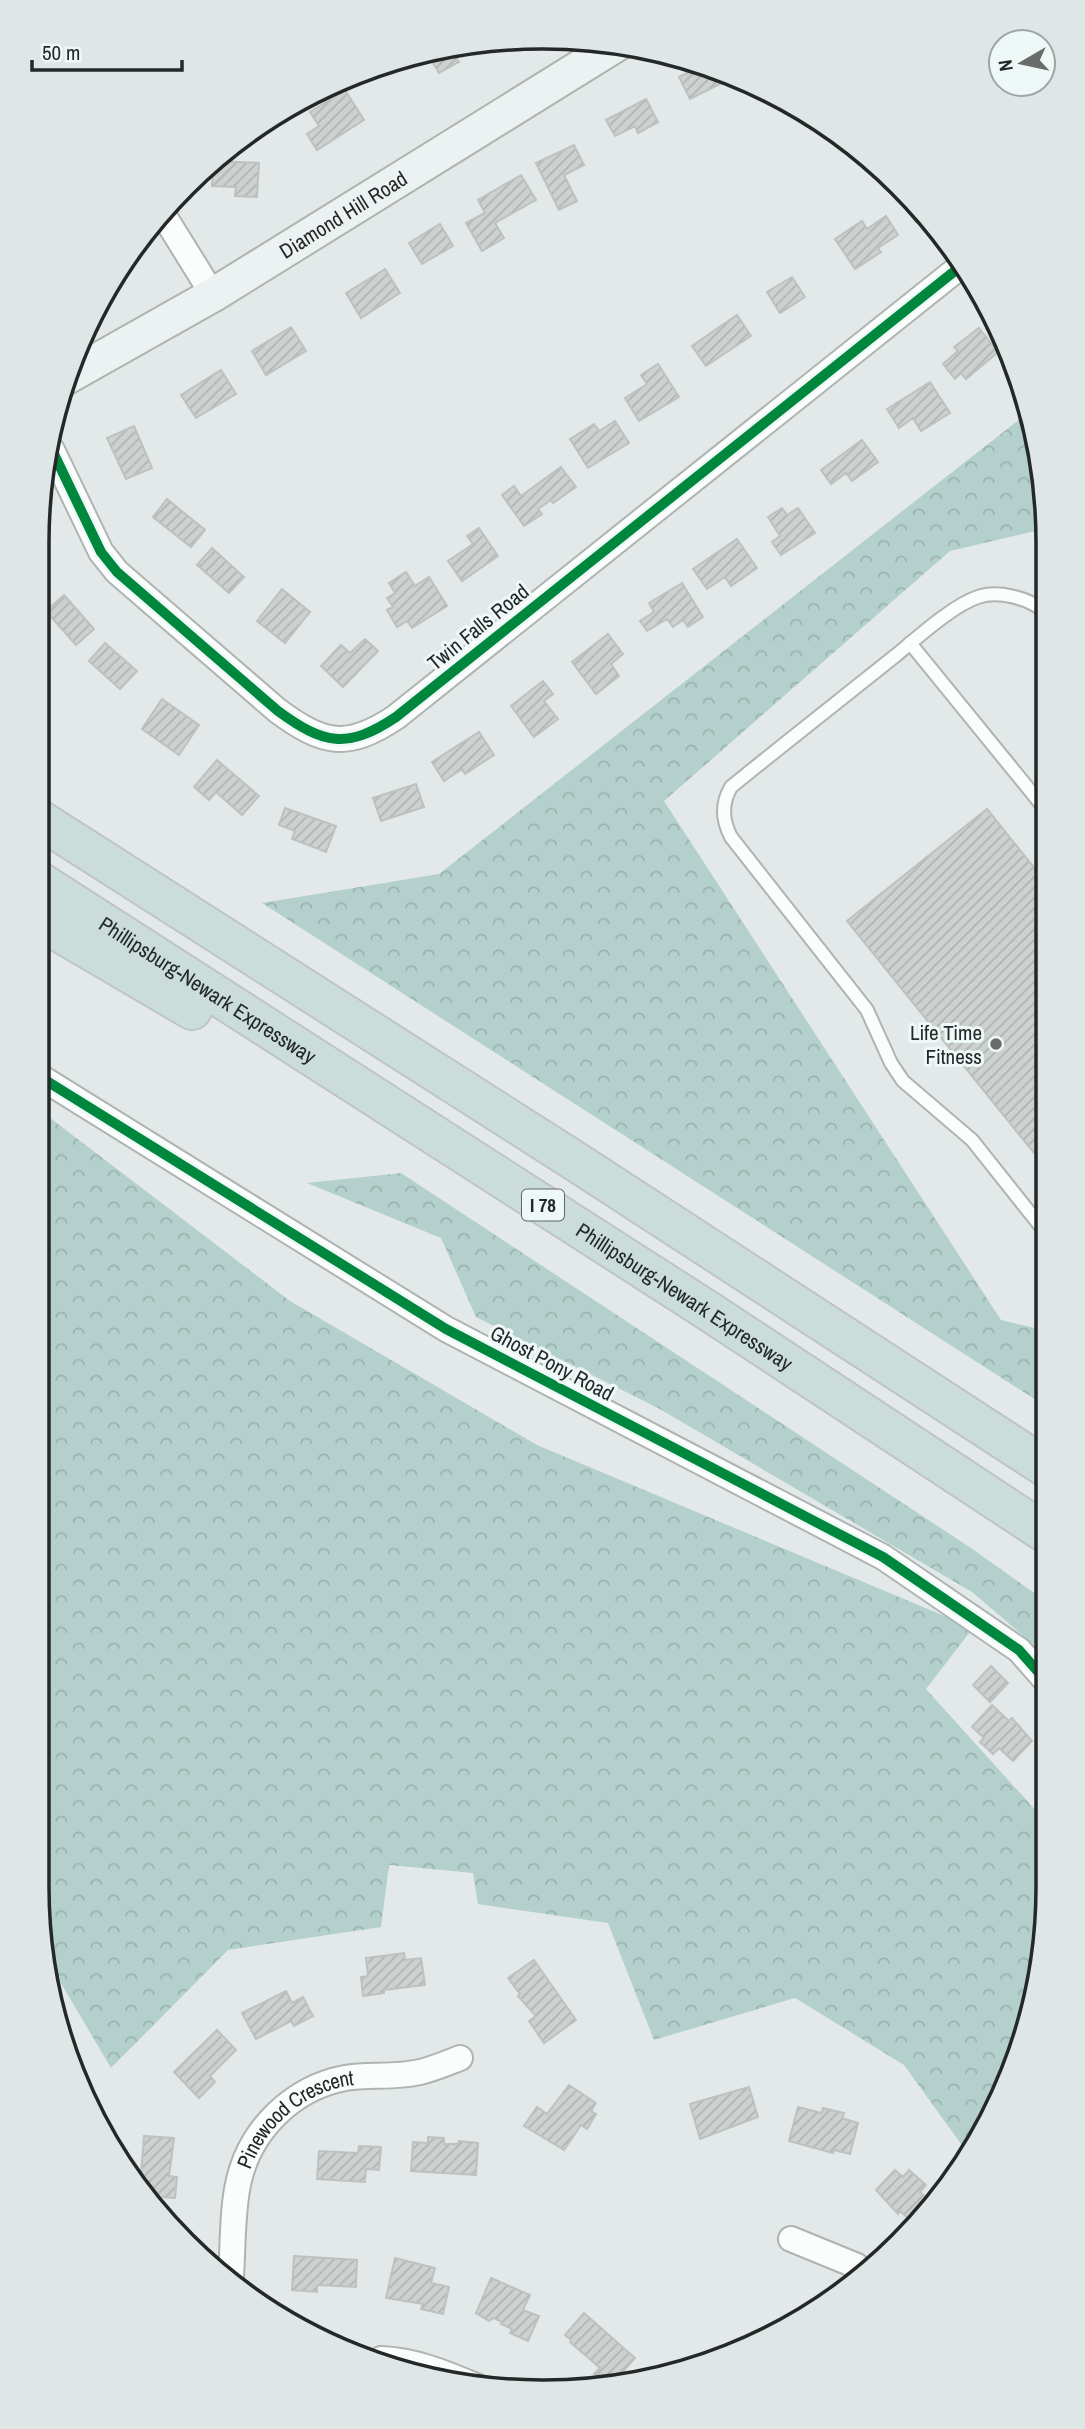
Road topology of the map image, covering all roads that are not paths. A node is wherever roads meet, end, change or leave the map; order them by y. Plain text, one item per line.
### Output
1 (603, 53) edge
2 (167, 221) edge
3 (955, 271) edge
4 (213, 295) junction
5 (81, 370) edge
6 (56, 458) edge
7 (1036, 607) edge
8 (911, 643) junction
9 (1036, 797) edge
10 (49, 826) edge
11 (49, 888) edge
12 (49, 926) edge
13 (49, 1082) edge
14 (372, 1097) junction
15 (1036, 1220) edge
16 (1036, 1461) edge
17 (1036, 1527) edge
18 (1036, 1670) edge
19 (460, 2058) dead end
20 (791, 2239) dead end
21 (857, 2266) edge
22 (232, 2270) edge

1 - 4 main road, Diamond Hill Road
2 - 4 street
3 - 6 street, Twin Falls Road
4 - 5 main road, Diamond Hill Road
7 - 8 lane
8 - 9 lane
8 - 15 lane
10 - 16 highway, I 78
11 - 14 highway, Phillipsburg-Newark Expressway / I 78
12 - 14 highway
13 - 18 street, Ghost Pony Road
14 - 17 highway, Phillipsburg-Newark Expressway / I 78
19 - 22 street, Pinewood Crescent
20 - 21 street

